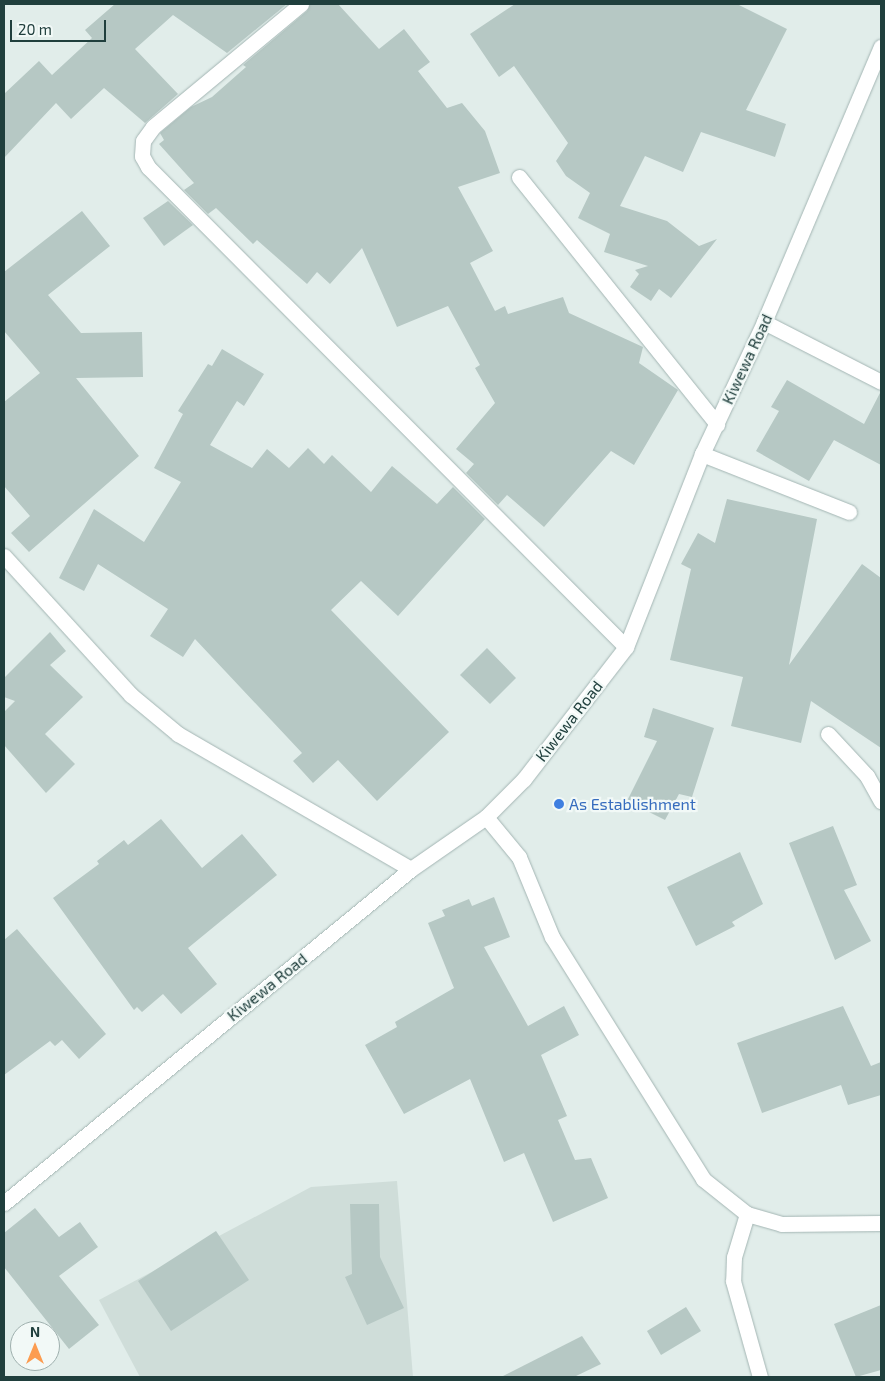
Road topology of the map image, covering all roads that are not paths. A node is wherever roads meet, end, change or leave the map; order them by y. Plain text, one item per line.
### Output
1 (301, 4) edge
2 (881, 46) edge
3 (519, 177) dead end
4 (764, 322) junction
5 (881, 382) edge
6 (717, 424) junction
7 (702, 454) junction
8 (849, 512) dead end
9 (4, 556) edge
10 (626, 647) junction
11 (828, 734) dead end
12 (881, 801) edge
13 (486, 817) junction
14 (411, 870) junction
15 (4, 1203) edge
16 (747, 1214) junction
17 (881, 1223) edge
18 (760, 1377) edge

1 - 10 street
2 - 4 street, Kiwewa Road
3 - 6 street
4 - 5 street
4 - 6 street, Kiwewa Road
6 - 7 street, Kiwewa Road
7 - 8 street
7 - 10 street, Kiwewa Road
9 - 14 street
10 - 13 street, Kiwewa Road
11 - 12 street
13 - 14 street, Kiwewa Road
13 - 16 street
14 - 15 street, Kiwewa Road
16 - 17 street
16 - 18 street

